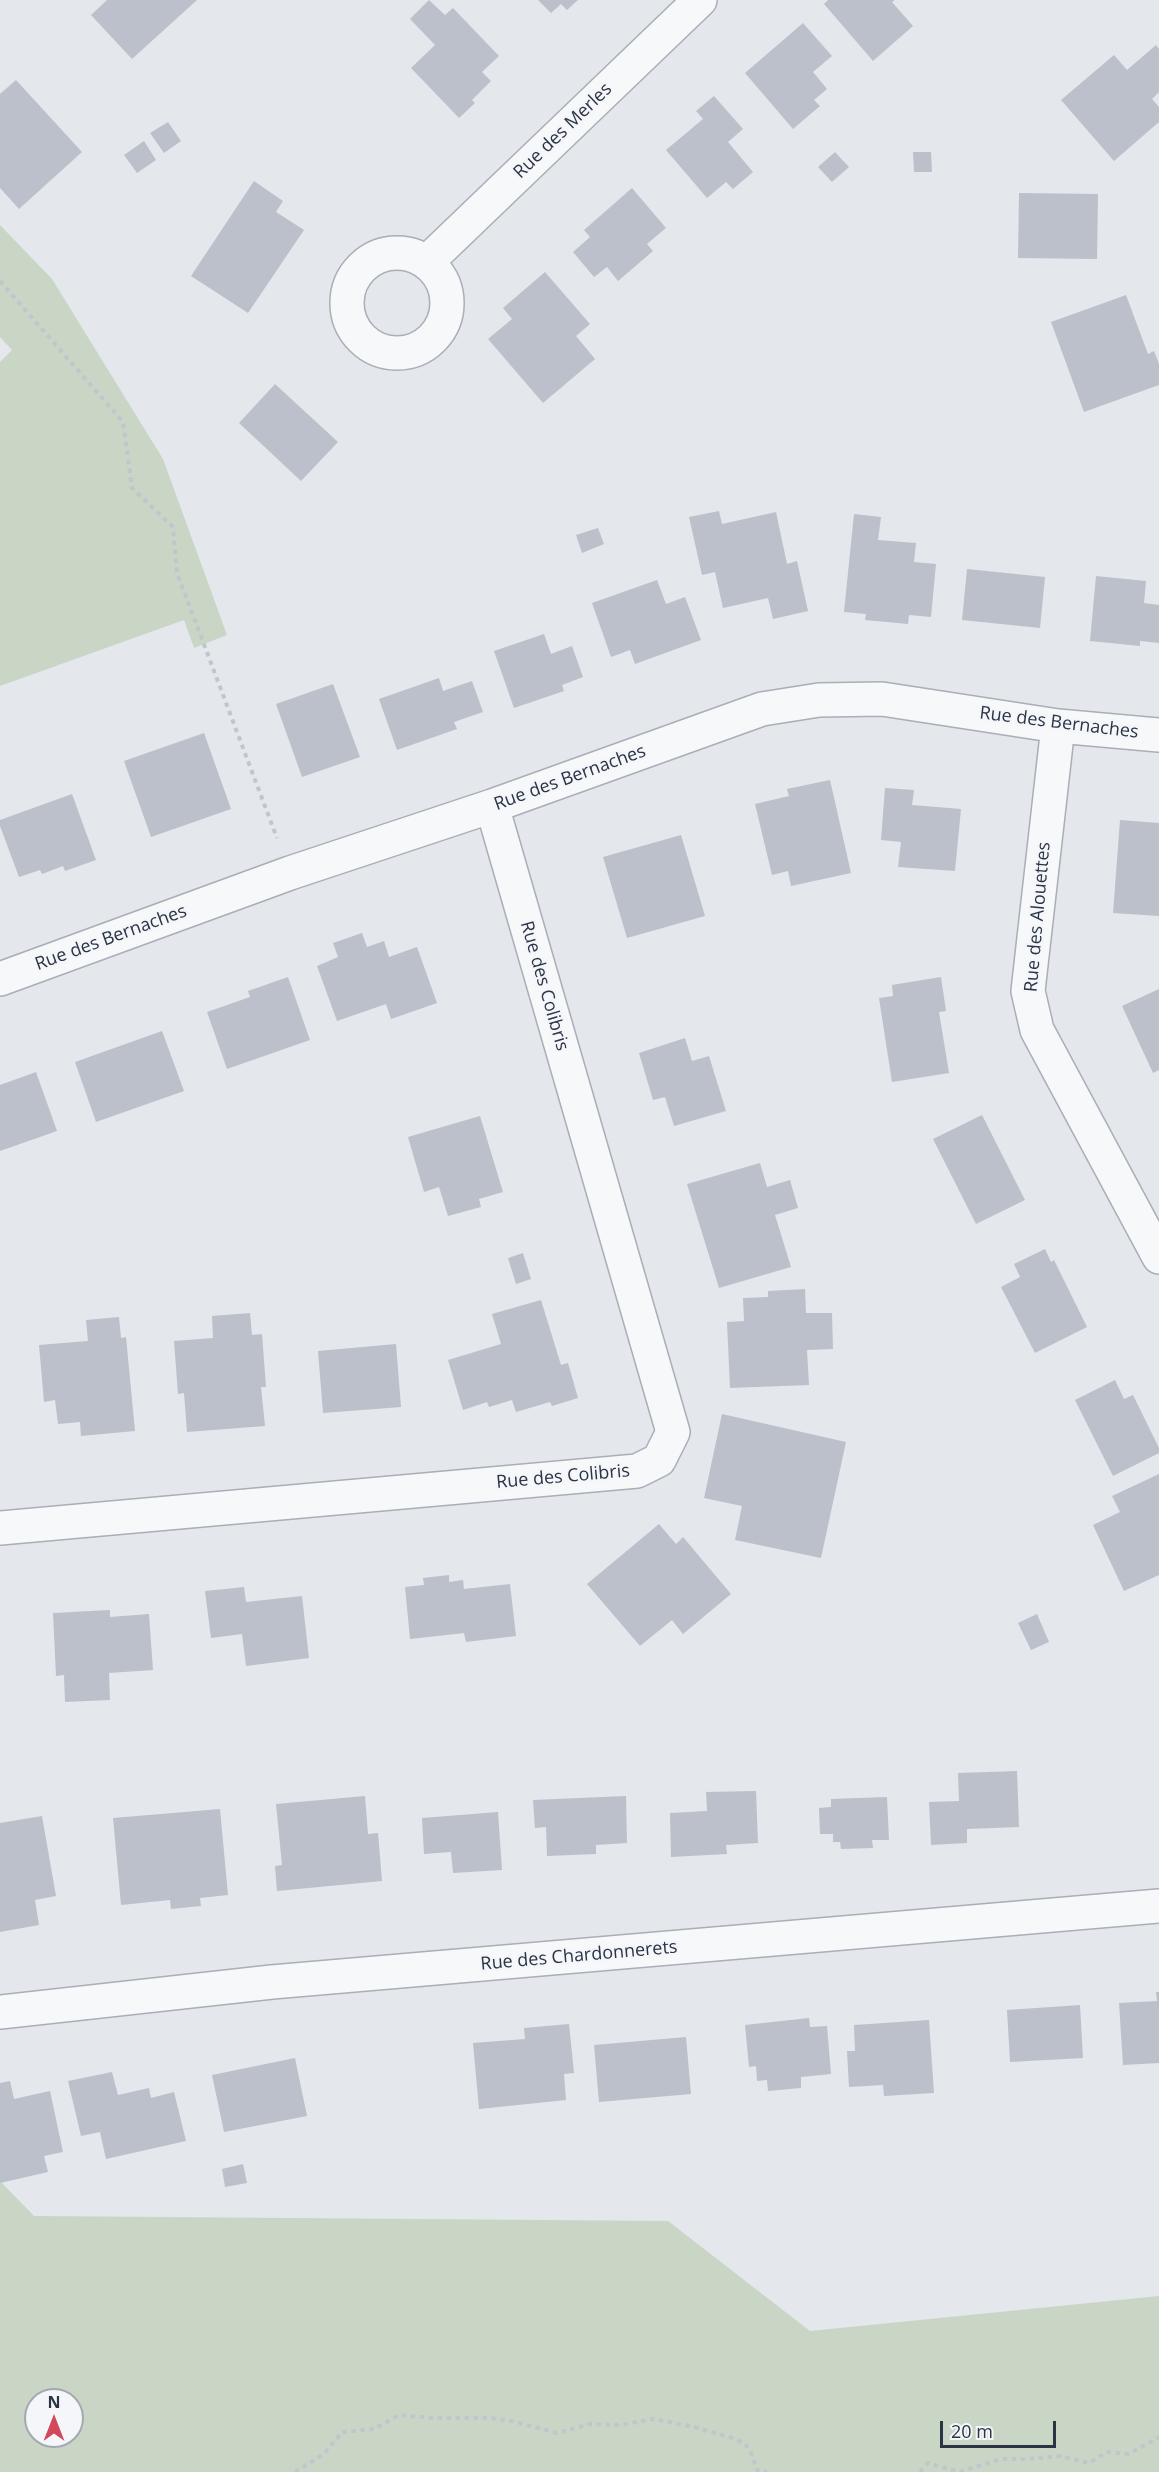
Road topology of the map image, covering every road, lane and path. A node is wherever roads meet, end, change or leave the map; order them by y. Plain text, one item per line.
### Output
1 (700, 0) edge
2 (427, 262) dead end
3 (0, 281) edge
4 (1058, 726) junction
5 (1159, 735) edge
6 (492, 806) junction
7 (290, 873) junction
8 (0, 979) edge
9 (1159, 1257) edge
10 (0, 1528) edge
11 (1159, 1906) edge
12 (0, 2012) edge
13 (1159, 2437) edge
14 (295, 2472) edge
15 (767, 2472) edge
16 (920, 2472) edge

1 - 2 street, Rue des Merles
3 - 7 path
4 - 5 street, Rue des Bernaches
4 - 6 street, Rue des Bernaches
4 - 9 street, Rue des Alouettes
6 - 7 street, Rue des Bernaches
6 - 10 street, Rue des Colibris
7 - 8 street, Rue des Bernaches
11 - 12 street, Rue des Chardonnerets
13 - 16 path
14 - 15 path

